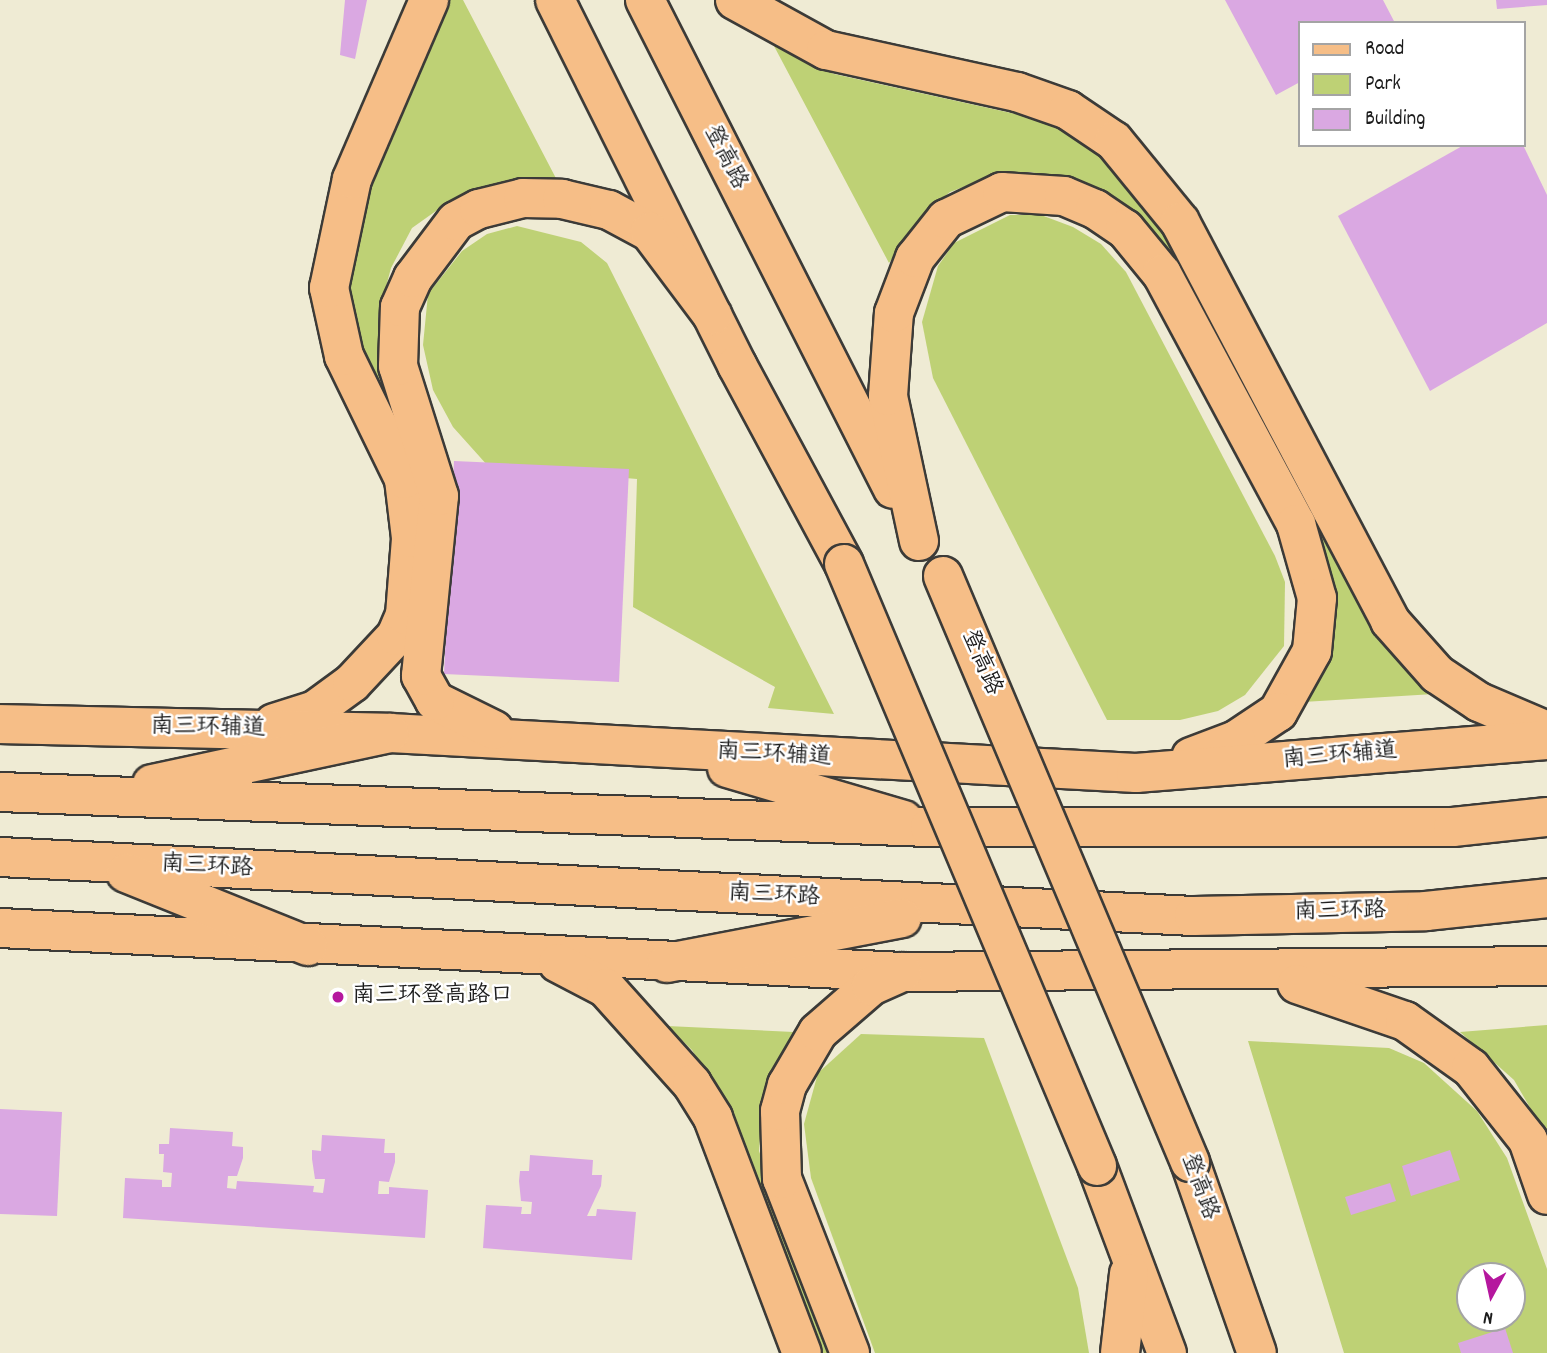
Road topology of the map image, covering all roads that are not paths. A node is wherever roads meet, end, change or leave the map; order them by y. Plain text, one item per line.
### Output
1 (429, 0) edge
2 (555, 0) edge
3 (645, 0) edge
4 (735, 0) edge
5 (712, 315) junction
6 (919, 541) junction
7 (0, 724) edge
8 (235, 729) junction
9 (1547, 731) edge
10 (390, 733) junction
11 (1547, 740) edge
12 (557, 744) junction
13 (666, 751) junction
14 (1136, 773) junction
15 (0, 792) edge
16 (98, 796) junction
17 (1547, 817) edge
18 (930, 827) junction
19 (0, 857) edge
20 (98, 862) junction
21 (1547, 898) edge
22 (960, 907) junction
23 (0, 928) edge
24 (308, 946) junction
25 (540, 957) junction
26 (667, 963) junction
27 (1547, 966) edge
28 (902, 972) junction
29 (1240, 973) junction
30 (1547, 1195) edge
31 (1128, 1251) junction
32 (1236, 1294) junction
33 (802, 1353) edge
34 (850, 1353) edge
35 (1120, 1353) edge
36 (1167, 1353) edge
37 (1257, 1353) edge
38 (1283, 1353) edge

1 - 8 main road
2 - 5 main road
3 - 6 main road, 登高路
4 - 9 main road
5 - 12 main road
5 - 31 main road, bridge
6 - 14 main road
6 - 32 main road, 登高路, bridge
7 - 8 main road, 南三环辅道
8 - 10 main road, 南三环辅道
10 - 12 main road, 南三环辅道
10 - 16 main road
11 - 14 main road, 南三环辅道
12 - 13 main road, 南三环辅道
13 - 14 main road, 南三环辅道
13 - 18 main road
15 - 16 main road
16 - 18 main road
17 - 18 main road
19 - 20 main road, 南三环路
20 - 22 main road, 南三环路
20 - 24 main road
21 - 22 main road, 南三环路
22 - 26 main road
23 - 24 main road
24 - 25 main road
25 - 26 main road
25 - 33 main road
26 - 28 main road
27 - 29 main road
28 - 29 main road
28 - 34 main road
29 - 30 main road
31 - 35 main road
31 - 36 main road
32 - 37 main road, 登高路
32 - 38 main road

